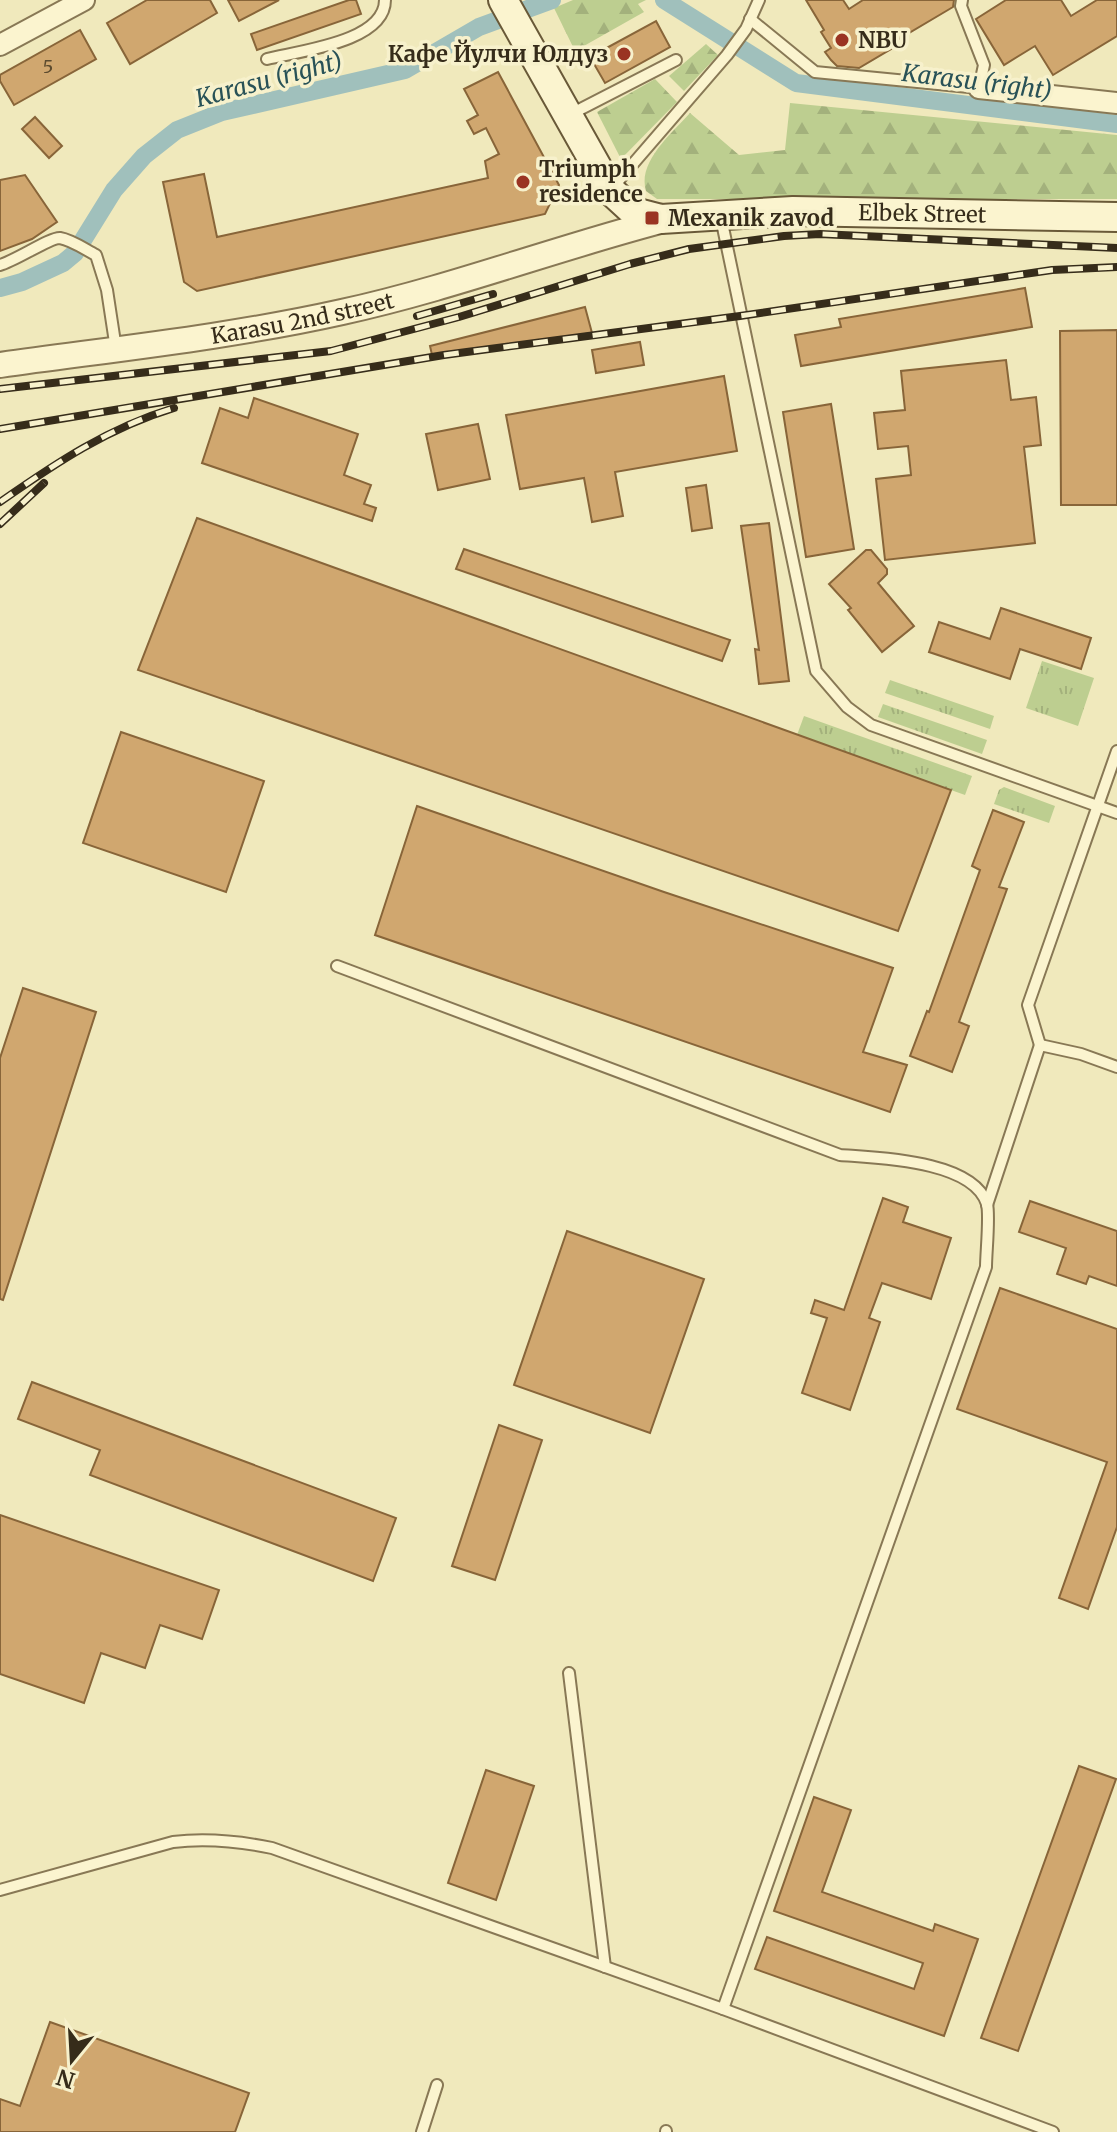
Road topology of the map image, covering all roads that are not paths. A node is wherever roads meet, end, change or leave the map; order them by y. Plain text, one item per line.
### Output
1 (84, 0) edge
2 (385, 0) edge
3 (503, 0) edge
4 (759, 0) edge
5 (962, 0) edge
6 (748, 24) junction
7 (0, 45) edge
8 (267, 59) dead end
9 (676, 60) dead end
10 (979, 88) junction
11 (1117, 103) edge
12 (568, 115) junction
13 (610, 190) junction
14 (720, 215) junction
15 (1117, 217) edge
16 (669, 219) junction
17 (597, 238) junction
18 (0, 265) edge
19 (116, 349) junction
20 (0, 365) edge
21 (1117, 751) edge
22 (1098, 806) junction
23 (1117, 813) edge
24 (337, 966) dead end
25 (1040, 1045) junction
26 (1117, 1067) edge
27 (987, 1205) junction
28 (569, 1673) dead end
29 (0, 1890) edge
30 (605, 1967) junction
31 (723, 2009) junction
32 (437, 2085) dead end
33 (422, 2132) edge
34 (1053, 2132) edge

1 - 7 street
2 - 8 lane
3 - 12 main road
4 - 6 lane
5 - 10 lane
6 - 10 lane
6 - 13 lane
9 - 12 lane
10 - 11 street
12 - 13 main road
13 - 16 main road, Elbek Street
13 - 17 street
14 - 15 main road, Elbek Street
14 - 16 main road, Elbek Street
14 - 22 lane
16 - 17 street, Karasu 2nd street
17 - 19 street, Karasu 2nd street
18 - 19 lane
19 - 20 street, Karasu 2nd street
21 - 22 lane
22 - 23 lane
22 - 25 lane
24 - 27 lane
25 - 26 lane
25 - 27 lane
27 - 31 lane
28 - 30 lane
29 - 30 lane
30 - 31 lane
31 - 34 lane
32 - 33 lane

